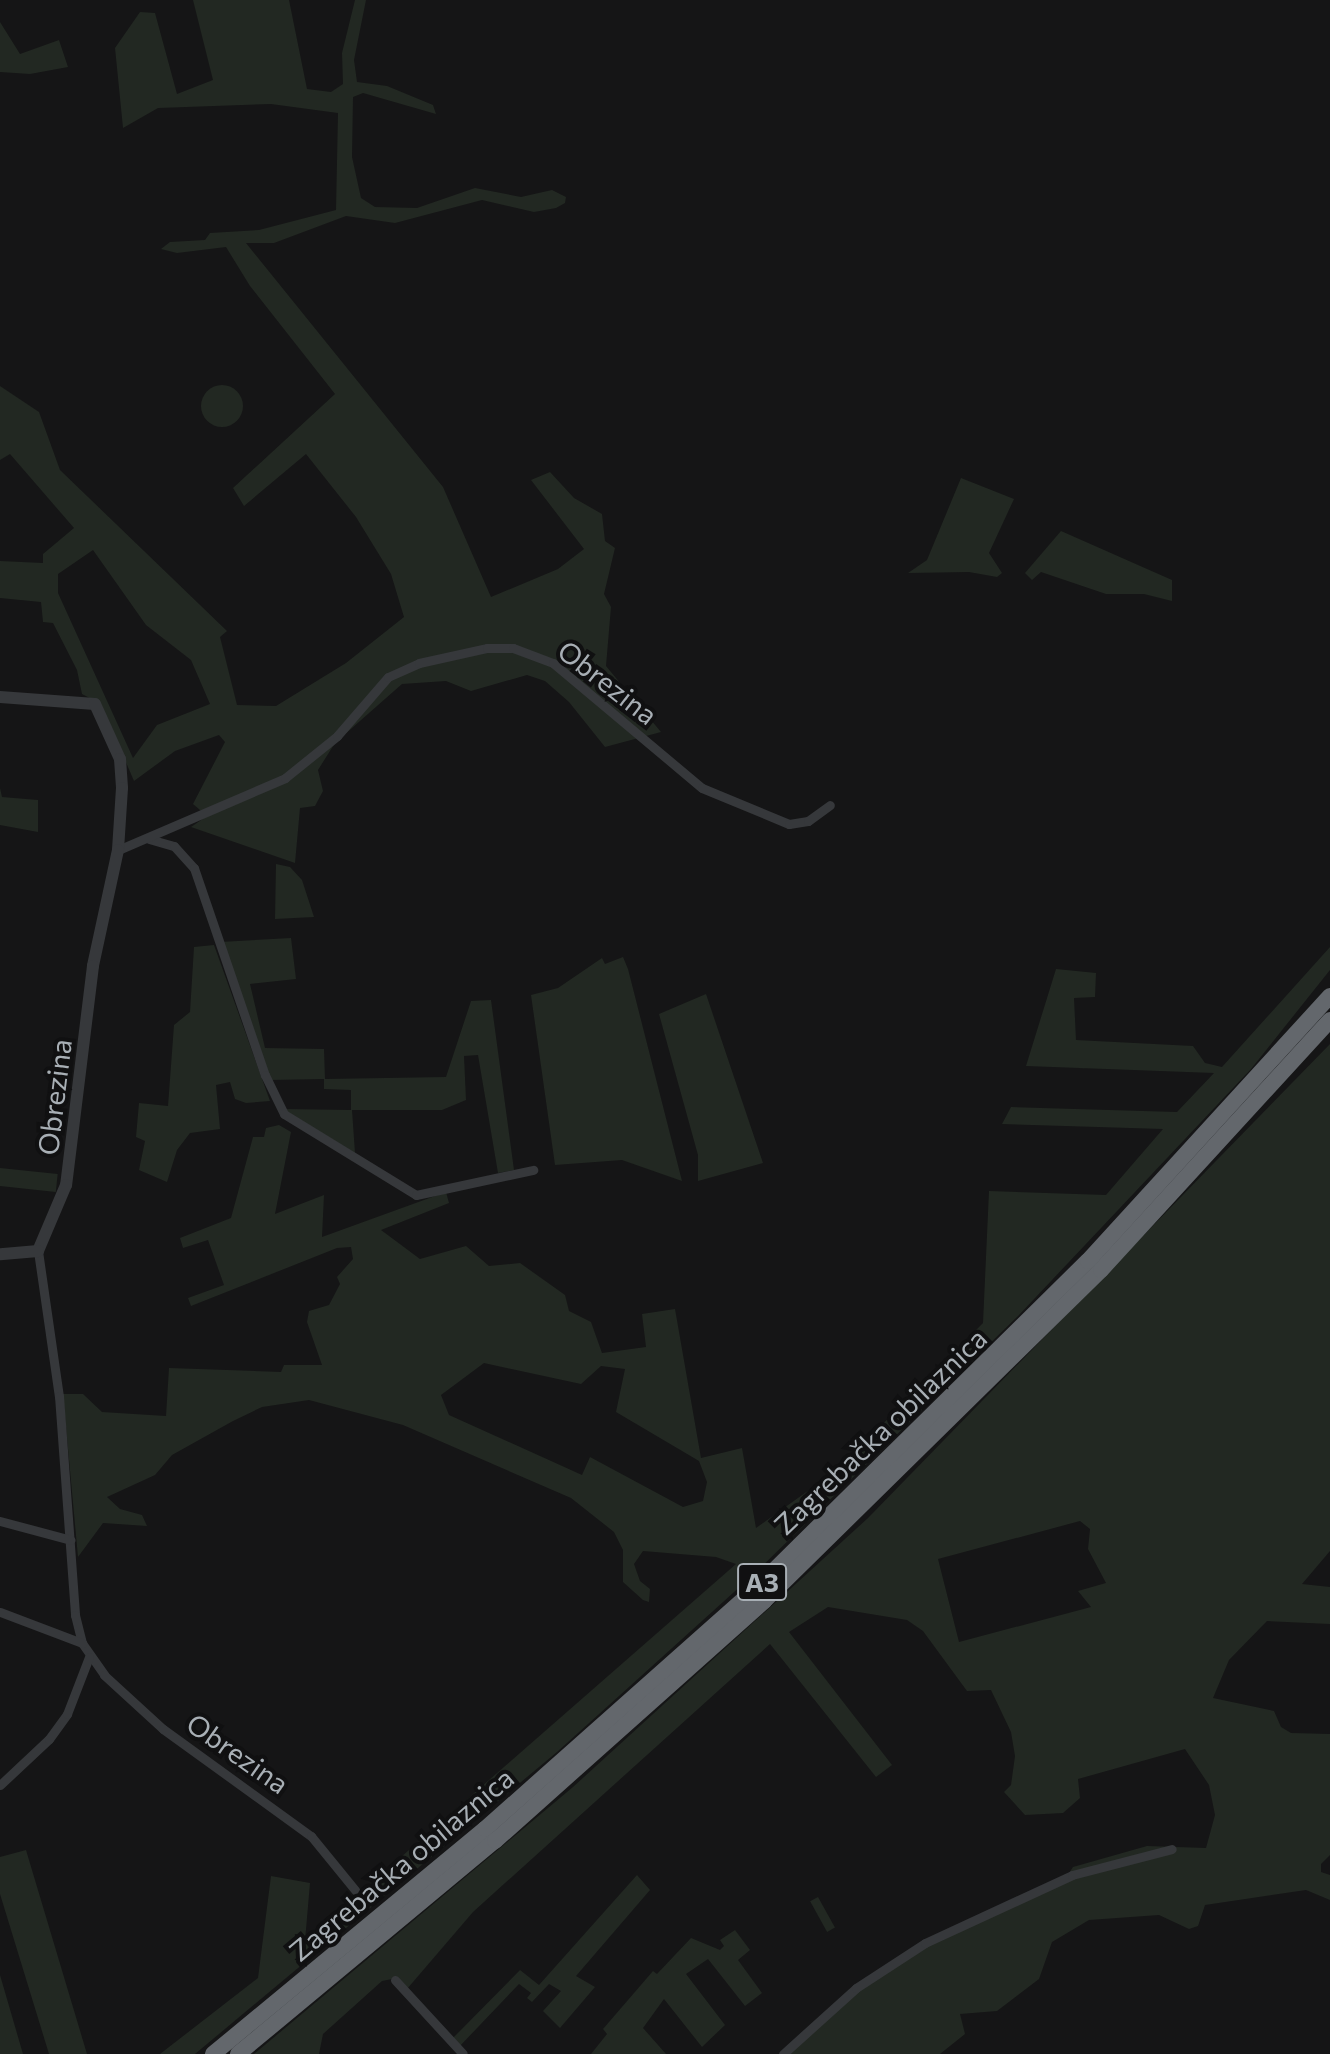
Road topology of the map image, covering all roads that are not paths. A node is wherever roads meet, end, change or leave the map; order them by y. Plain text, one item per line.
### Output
1 (0, 697) edge
2 (830, 805) dead end
3 (149, 839) junction
4 (118, 850) junction
5 (1330, 996) edge
6 (1330, 1020) edge
7 (533, 1170) dead end
8 (38, 1251) junction
9 (0, 1254) edge
10 (0, 1521) edge
11 (71, 1540) junction
12 (0, 1612) edge
13 (82, 1643) junction
14 (89, 1657) junction
15 (0, 1785) edge
16 (1172, 1849) dead end
17 (355, 1890) dead end
18 (395, 1980) dead end
19 (213, 2054) edge
20 (238, 2054) edge
21 (463, 2054) edge
22 (783, 2054) edge

1 - 4 street, Obrezina
2 - 3 street, Obrezina
3 - 4 street, Obrezina
3 - 7 street
4 - 8 street, Obrezina
5 - 19 highway, Zagrebačka obilaznica / A3
6 - 20 highway, Zagrebačka obilaznica / A3
8 - 9 street
8 - 11 street, Obrezina
10 - 11 street
11 - 13 street, Obrezina
12 - 13 street
13 - 14 street, Obrezina
14 - 15 street
14 - 17 street, Obrezina
16 - 22 street
18 - 21 street

